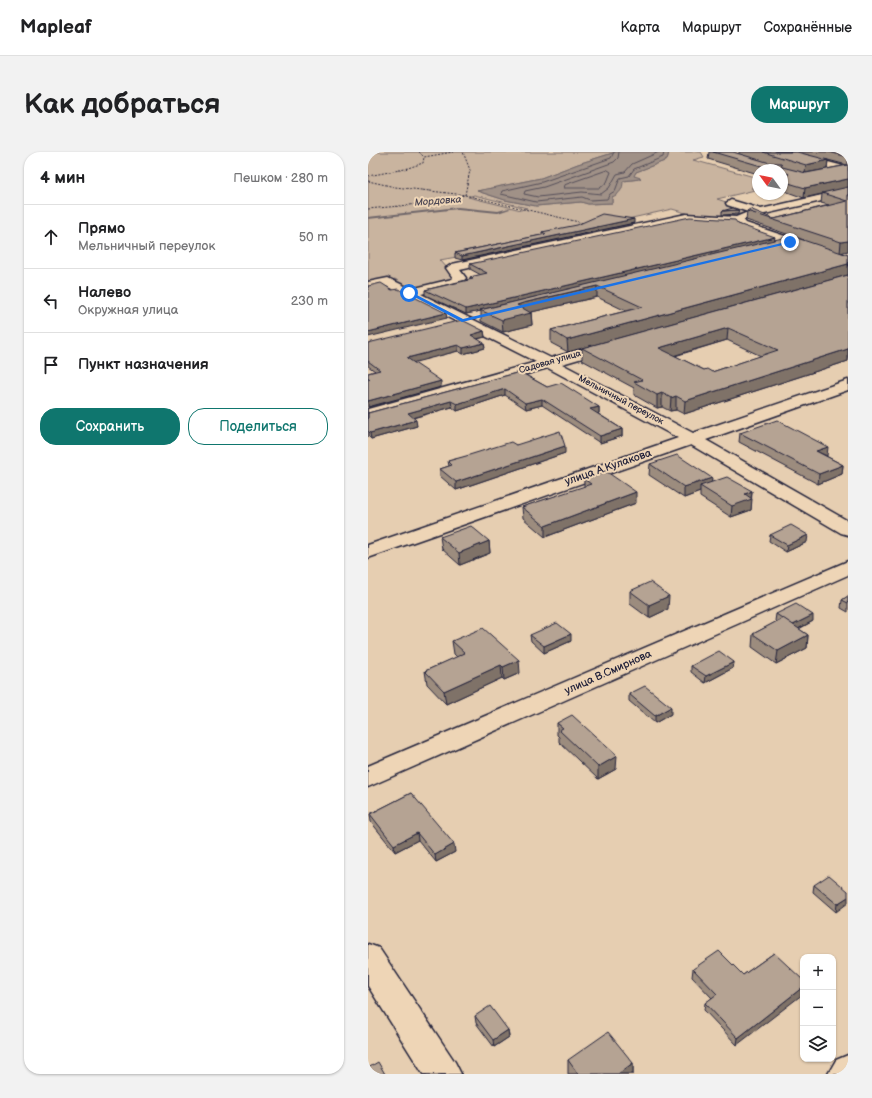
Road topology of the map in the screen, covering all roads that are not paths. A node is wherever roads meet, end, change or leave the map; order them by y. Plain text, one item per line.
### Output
1 (780, 152) edge
2 (846, 169) edge
3 (825, 173) edge
4 (848, 192) edge
5 (788, 198) edge
6 (804, 202) junction
7 (731, 203) dead end
8 (760, 212) junction
9 (738, 220) junction
10 (790, 242) junction
11 (767, 247) edge
12 (845, 258) edge
13 (368, 286) edge
14 (409, 293) junction
15 (485, 315) edge
16 (455, 322) junction
17 (626, 341) edge
18 (549, 362) junction
19 (848, 385) edge
20 (368, 414) edge
21 (692, 438) junction
22 (848, 529) edge
23 (368, 552) edge
24 (848, 567) edge
25 (368, 777) edge
26 (368, 958) edge
27 (443, 1074) edge

1 - 2 street
2 - 3 street
4 - 6 street
5 - 6 street
6 - 8 street
7 - 8 street
8 - 9 street
9 - 10 street
9 - 14 street
10 - 11 street
10 - 12 street
13 - 14 street, Мельничный переулок
14 - 16 street, Мельничный переулок
15 - 16 street
16 - 18 street, Мельничный переулок
17 - 18 street, Садовая улица
18 - 20 street, Садовая улица
18 - 21 street, Мельничный переулок
19 - 21 street, улица А.Кулакова
21 - 22 street, Мельничный переулок
21 - 23 street, улица А.Кулакова
24 - 25 street, улица В.Смирнова
26 - 27 street

